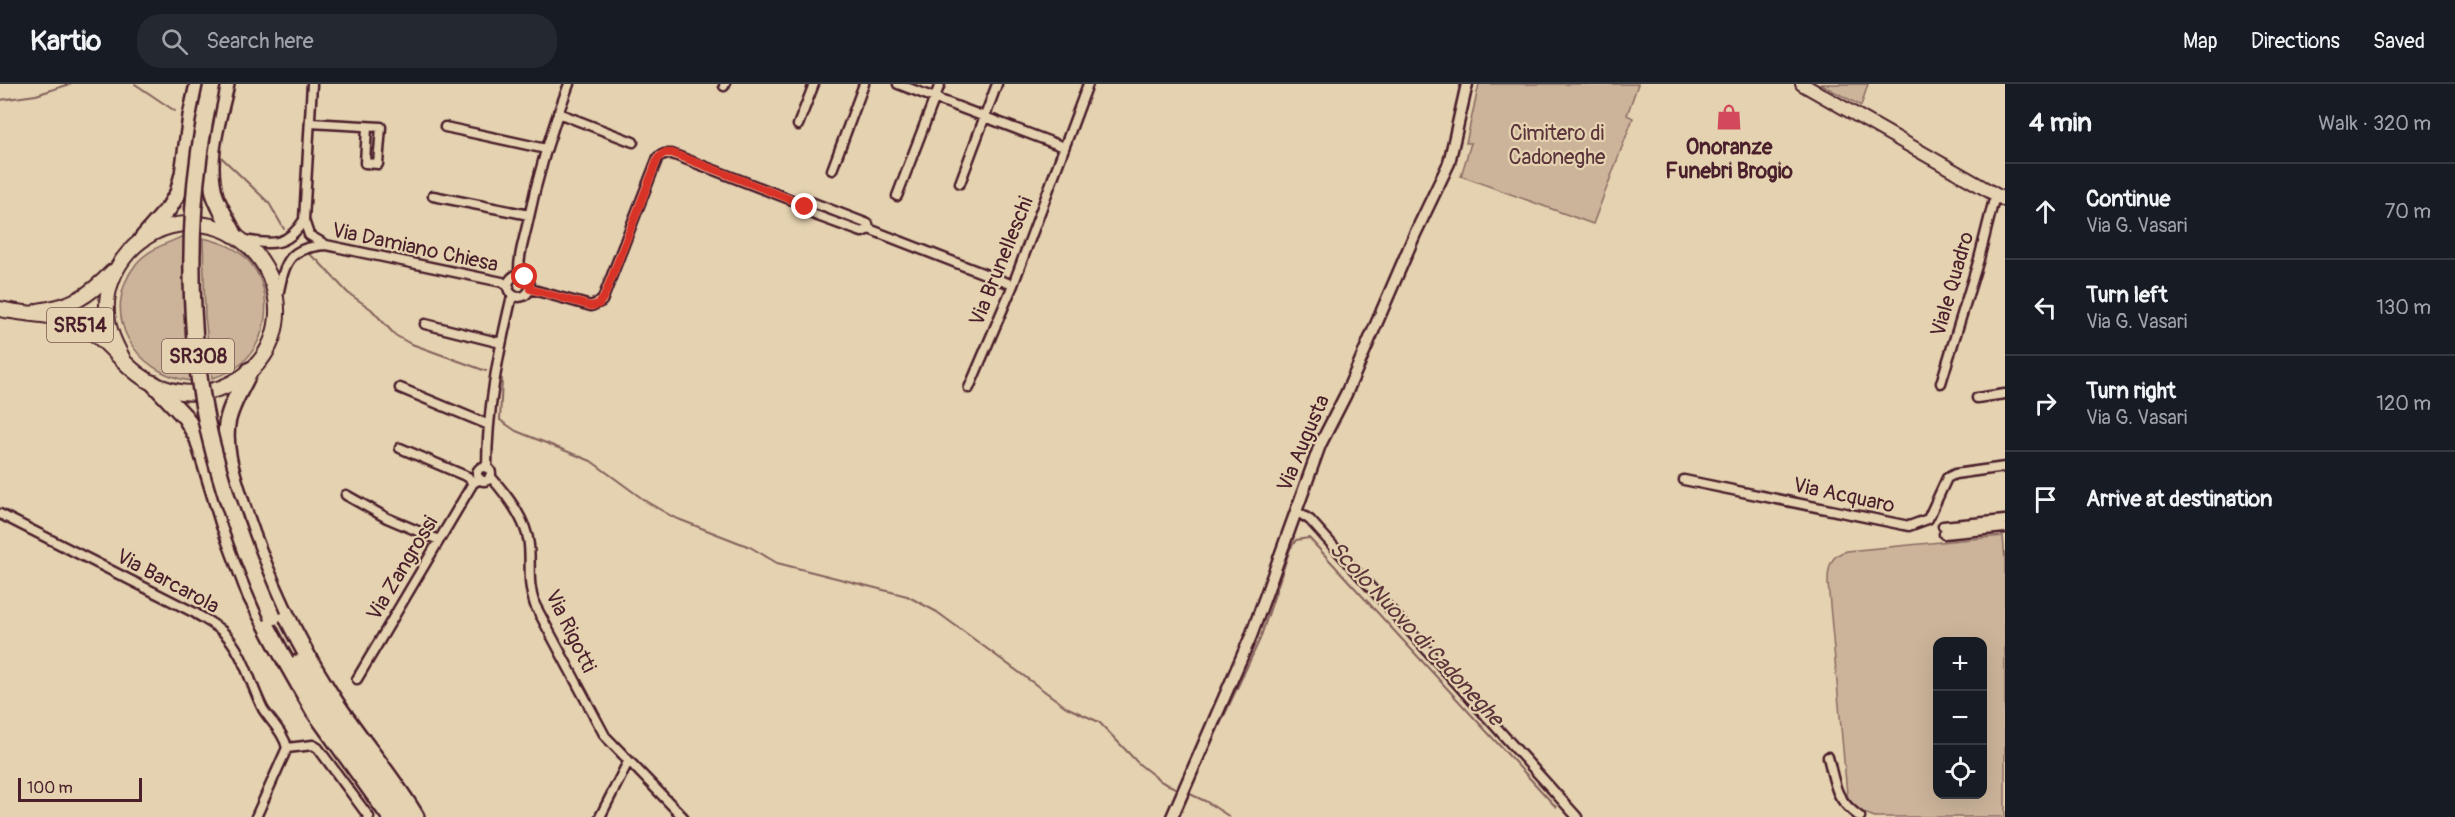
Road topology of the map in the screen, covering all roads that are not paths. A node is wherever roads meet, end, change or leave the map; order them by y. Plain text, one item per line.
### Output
1 (198, 84) edge
2 (212, 84) edge
3 (226, 84) edge
4 (312, 84) edge
5 (814, 84) edge
6 (864, 84) edge
7 (898, 84) edge
8 (940, 84) edge
9 (997, 84) edge
10 (1088, 84) edge
11 (1467, 84) edge
12 (1802, 84) edge
13 (567, 85) edge
14 (934, 97) junction
15 (558, 113) junction
16 (985, 117) junction
17 (310, 123) junction
18 (798, 125) dead end
19 (367, 127) dead end
20 (445, 127) dead end
21 (633, 142) dead end
22 (1064, 147) junction
23 (546, 149) junction
24 (832, 170) dead end
25 (960, 183) dead end
26 (433, 196) dead end
27 (897, 196) dead end
28 (2002, 198) edge
29 (529, 215) junction
30 (304, 220) junction
31 (239, 237) junction
32 (141, 239) junction
33 (326, 245) junction
34 (119, 264) junction
35 (519, 276) junction
36 (1013, 285) junction
37 (509, 287) junction
38 (530, 289) junction
39 (514, 296) junction
40 (277, 299) junction
41 (0, 309) edge
42 (26, 313) junction
43 (425, 324) dead end
44 (501, 343) junction
45 (123, 359) junction
46 (250, 370) junction
47 (1941, 383) dead end
48 (154, 384) junction
49 (400, 388) dead end
50 (969, 388) dead end
51 (2005, 394) edge
52 (1977, 399) dead end
53 (489, 425) junction
54 (400, 448) dead end
55 (2005, 467) edge
56 (489, 472) junction
57 (1684, 480) dead end
58 (477, 481) junction
59 (346, 495) dead end
60 (1296, 511) junction
61 (0, 514) edge
62 (2005, 520) edge
63 (2005, 528) edge
64 (440, 540) junction
65 (357, 679) dead end
66 (286, 753) junction
67 (1828, 757) dead end
68 (628, 762) junction
69 (256, 817) edge
70 (369, 817) edge
71 (390, 817) edge
72 (402, 817) edge
73 (417, 817) edge
74 (600, 817) edge
75 (683, 817) edge
76 (1172, 817) edge
77 (1578, 817) edge
78 (1860, 817) edge

1 - 32 highway
2 - 72 highway, SR308, bridge
3 - 31 highway
4 - 17 street
5 - 18 street
6 - 24 street
7 - 14 street
8 - 14 street
9 - 16 street
10 - 22 street, Via Brunelleschi
11 - 60 street, Via Augusta
12 - 28 main road
13 - 15 street
14 - 16 street
14 - 27 street
15 - 21 street
15 - 23 street
16 - 22 street
16 - 25 street
17 - 19 street
17 - 30 street
20 - 23 street
22 - 36 street, Via Brunelleschi
23 - 29 street
26 - 29 street
28 - 47 street, Viale Quadro
29 - 35 street
30 - 31 street
30 - 33 street
31 - 32 main road
31 - 40 main road
32 - 34 main road
33 - 37 street, Via Damiano Chiesa
33 - 40 street, Via Damiano Chiesa
34 - 42 main road, SR514
34 - 45 main road
35 - 37 street
35 - 38 street
36 - 38 street
36 - 50 street, Via Brunelleschi
37 - 39 street
38 - 39 street
39 - 44 street
40 - 46 main road
41 - 42 main road, SR514
42 - 45 main road, SR514
43 - 44 street
44 - 53 street
45 - 48 main road
46 - 48 main road
46 - 73 highway
48 - 71 highway
49 - 53 street
51 - 52 street
53 - 56 street
54 - 58 street
55 - 57 street, Via Acquaro
56 - 58 street
56 - 68 street, Via Rigotti
58 - 64 street, Via Zangrossi
59 - 64 street
60 - 76 street, Via Augusta
60 - 77 street
61 - 66 street, Via Barcarola
62 - 63 street
64 - 65 street, Via Zangrossi
66 - 69 street
66 - 70 street
67 - 78 street
68 - 74 street
68 - 75 street, Via Rigotti

